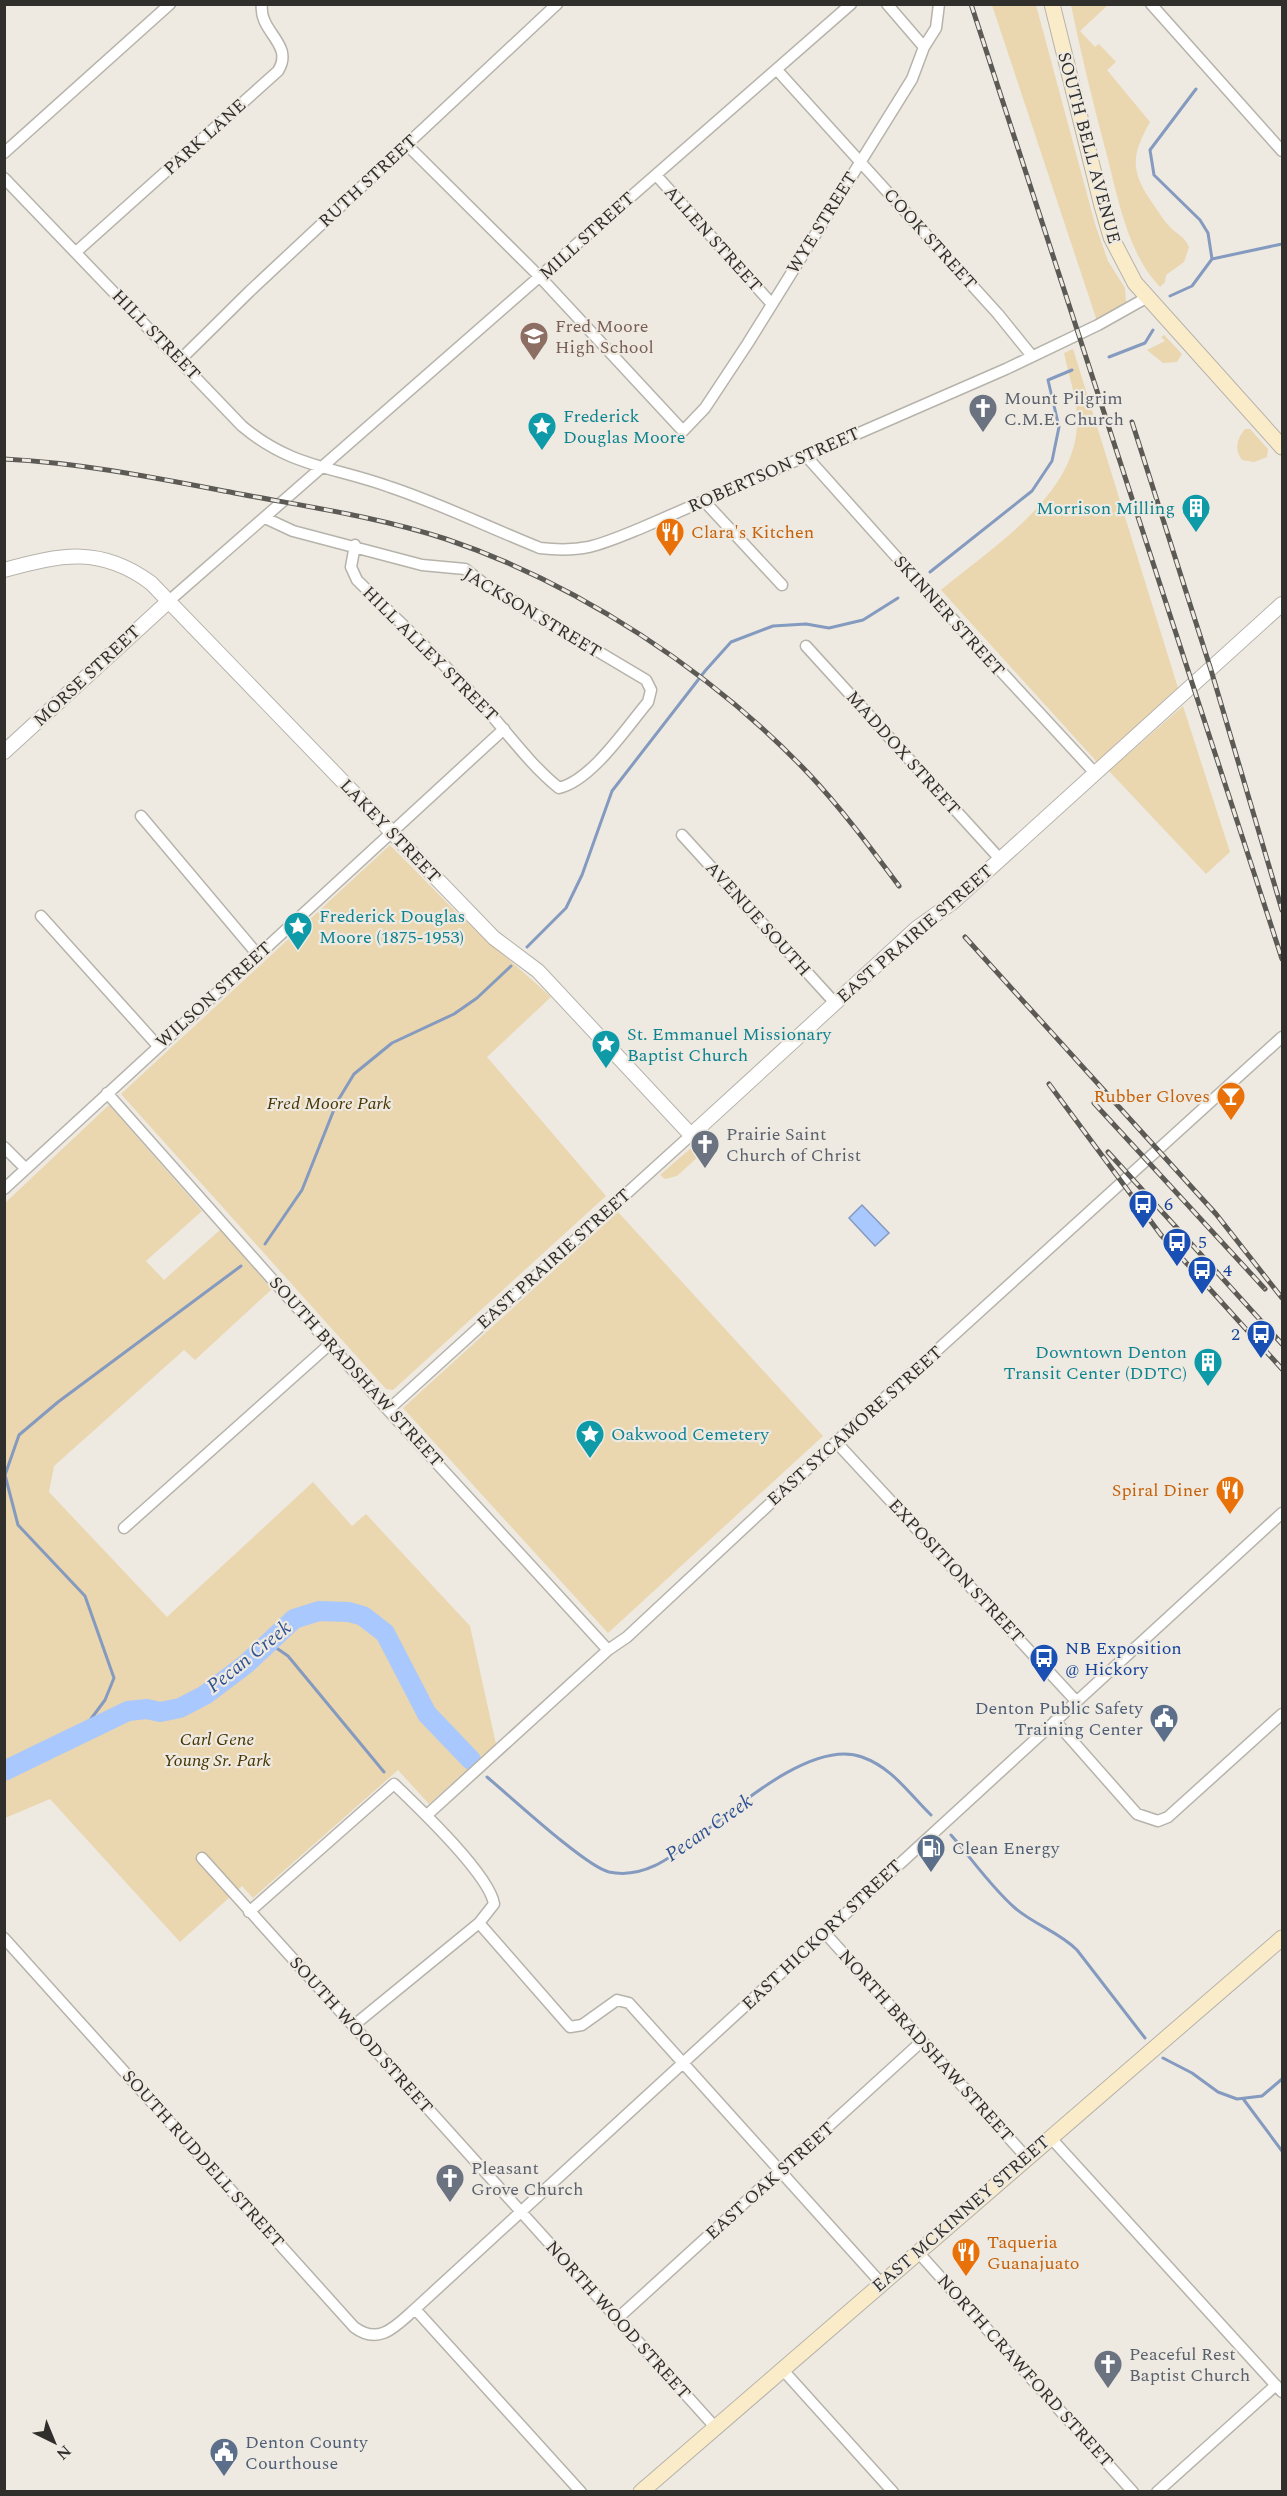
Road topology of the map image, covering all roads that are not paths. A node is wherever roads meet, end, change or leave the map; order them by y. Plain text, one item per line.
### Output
1 (170, 4) edge
2 (262, 4) edge
3 (557, 4) edge
4 (851, 4) edge
5 (887, 4) edge
6 (939, 4) edge
7 (1053, 4) edge
8 (1151, 4) edge
9 (924, 46) junction
10 (777, 70) junction
11 (407, 145) junction
12 (1282, 152) edge
13 (4, 153) edge
14 (860, 162) junction
15 (656, 175) junction
16 (4, 178) edge
17 (76, 252) junction
18 (541, 278) junction
19 (1146, 298) junction
20 (771, 303) junction
21 (1032, 356) junction
22 (180, 360) junction
23 (1282, 447) edge
24 (806, 456) junction
25 (323, 468) junction
26 (704, 501) junction
27 (265, 518) junction
28 (355, 545) junction
29 (4, 570) edge
30 (782, 585) dead end
31 (170, 600) junction
32 (1282, 604) edge
33 (806, 646) dead end
34 (651, 690) joint
35 (504, 729) junction
36 (4, 752) edge
37 (1095, 773) junction
38 (141, 816) dead end
39 (391, 832) junction
40 (682, 835) dead end
41 (1000, 859) junction
42 (41, 916) dead end
43 (258, 955) junction
44 (835, 1003) junction
45 (1282, 1037) edge
46 (158, 1046) junction
47 (107, 1093) junction
48 (690, 1135) junction
49 (4, 1147) edge
50 (26, 1169) junction
51 (4, 1189) edge
52 (330, 1344) junction
53 (388, 1410) junction
54 (836, 1442) junction
55 (1282, 1513) edge
56 (124, 1528) dead end
57 (608, 1650) junction
58 (1076, 1701) junction
59 (1282, 1714) edge
60 (1054, 1721) junction
61 (427, 1815) junction
62 (202, 1858) dead end
63 (249, 1912) junction
64 (479, 1923) junction
65 (825, 1933) junction
66 (4, 1938) edge
67 (1282, 1938) edge
68 (353, 2026) junction
69 (921, 2042) junction
70 (683, 2064) junction
71 (1050, 2137) junction
72 (1027, 2158) junction
73 (781, 2172) junction
74 (521, 2212) junction
75 (917, 2251) junction
76 (881, 2283) junction
77 (415, 2309) junction
78 (618, 2318) junction
79 (782, 2369) junction
80 (1279, 2389) edge
81 (716, 2427) junction
82 (652, 2488) edge
83 (581, 2492) edge
84 (893, 2492) edge
85 (1133, 2492) edge
86 (1157, 2492) edge

1 - 13 street
2 - 17 street, PARK LANE
3 - 11 street, RUTH STREET
4 - 10 street, MILL STREET
5 - 9 street
6 - 9 street, WYE STREET
7 - 19 main road, SOUTH BELL AVENUE
8 - 12 street
9 - 14 street, WYE STREET
10 - 14 street, COOK STREET
10 - 15 street, MILL STREET
11 - 18 street
11 - 22 street, RUTH STREET
14 - 20 street, WYE STREET
14 - 21 street, COOK STREET
15 - 18 street, MILL STREET
15 - 20 street, ALLEN STREET
16 - 17 street, HILL STREET
17 - 22 street, HILL STREET
18 - 20 street, WYE STREET
18 - 25 street, MILL STREET
19 - 21 street, ROBERTSON STREET
19 - 23 main road, SOUTH BELL AVENUE
21 - 24 street, ROBERTSON STREET
22 - 25 street, HILL STREET
24 - 26 street, ROBERTSON STREET
24 - 37 street, SKINNER STREET
25 - 26 street, ROBERTSON STREET
25 - 27 street, MILL STREET
26 - 30 street
27 - 28 street, JACKSON STREET
27 - 31 street, MILL STREET
28 - 34 street, JACKSON STREET
28 - 35 street, HILL ALLEY STREET
29 - 31 street, LAKEY STREET
31 - 36 street, MORSE STREET
31 - 39 street, LAKEY STREET
32 - 37 street, EAST PRAIRIE STREET
33 - 41 street, MADDOX STREET
34 - 35 street, HILL ALLEY STREET
35 - 39 street, WILSON STREET
37 - 41 street, EAST PRAIRIE STREET
38 - 43 street
39 - 43 street, WILSON STREET
39 - 48 street, LAKEY STREET
40 - 44 street, AVENUE SOUTH
41 - 44 street, EAST PRAIRIE STREET
42 - 46 street
43 - 46 street, WILSON STREET
44 - 48 street, EAST PRAIRIE STREET
45 - 54 street, EAST SYCAMORE STREET
46 - 47 street, WILSON STREET
47 - 50 street, WILSON STREET
47 - 52 street, SOUTH BRADSHAW STREET
48 - 53 street, EAST PRAIRIE STREET
49 - 50 street
50 - 51 street, WILSON STREET
52 - 53 street, SOUTH BRADSHAW STREET
52 - 56 street
53 - 57 street, SOUTH BRADSHAW STREET
54 - 57 street, EAST SYCAMORE STREET
54 - 58 street, EXPOSITION STREET
55 - 58 street, EAST HICKORY STREET
57 - 61 street, EAST SYCAMORE STREET
58 - 60 street, EAST HICKORY STREET
59 - 60 street
60 - 65 street, EAST HICKORY STREET
61 - 63 street
61 - 64 street
62 - 63 street, SOUTH WOOD STREET
63 - 68 street, SOUTH WOOD STREET
64 - 68 street
64 - 70 street
65 - 69 street, NORTH BRADSHAW STREET
65 - 70 street, EAST HICKORY STREET
66 - 77 street, SOUTH RUDDELL STREET
67 - 71 main road, EAST MCKINNEY STREET
68 - 74 street, SOUTH WOOD STREET
69 - 72 street, NORTH BRADSHAW STREET
69 - 73 street, EAST OAK STREET
70 - 73 street
70 - 74 street, EAST HICKORY STREET
71 - 72 main road, EAST MCKINNEY STREET
71 - 80 street
72 - 75 main road, EAST MCKINNEY STREET
73 - 76 street
73 - 78 street, EAST OAK STREET
74 - 77 street, EAST HICKORY STREET
74 - 78 street, NORTH WOOD STREET
75 - 76 main road, EAST MCKINNEY STREET
75 - 85 street, NORTH CRAWFORD STREET
76 - 79 main road, EAST MCKINNEY STREET
77 - 83 street
78 - 81 street, NORTH WOOD STREET
79 - 81 main road, EAST MCKINNEY STREET
79 - 84 street
80 - 86 street
81 - 82 main road, EAST MCKINNEY STREET

